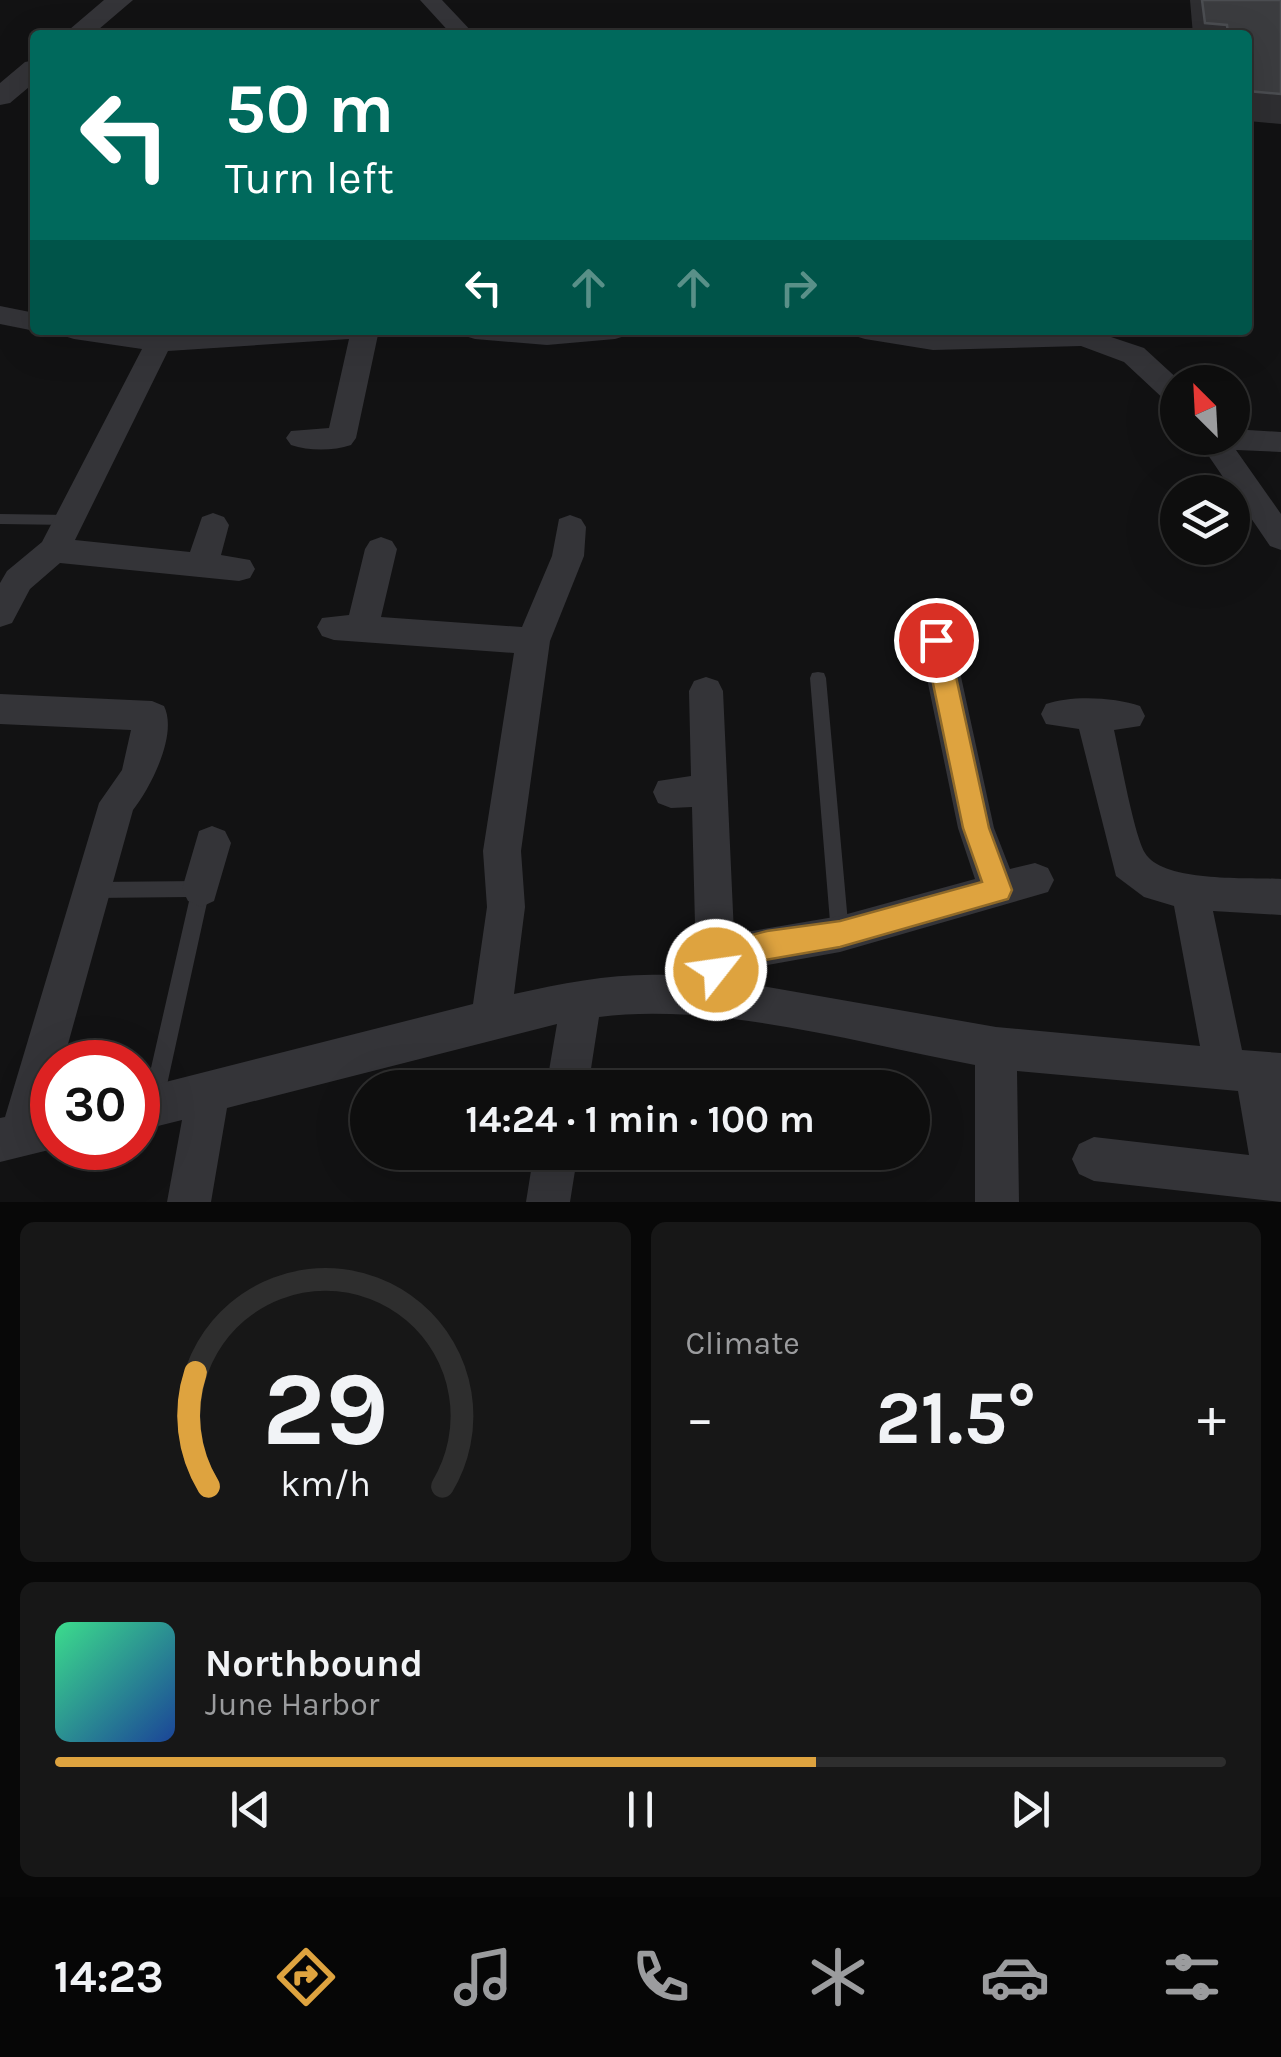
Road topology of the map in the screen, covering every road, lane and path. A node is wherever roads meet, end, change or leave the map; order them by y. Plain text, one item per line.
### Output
1 (120, 0) edge
2 (430, 0) edge
3 (82, 30) edge
4 (459, 30) edge
5 (30, 72) edge
6 (0, 97) edge
7 (1, 318) edge
8 (30, 321) edge
9 (107, 335) edge
10 (280, 335) edge
11 (364, 335) edge
12 (896, 335) edge
13 (159, 343) junction
14 (1160, 379) edge
15 (301, 438) dead end
16 (1250, 440) edge
17 (1281, 442) edge
18 (1223, 455) edge
19 (0, 519) edge
20 (70, 520) junction
21 (214, 525) dead end
22 (570, 527) dead end
23 (1281, 538) edge
24 (54, 550) junction
25 (381, 550) dead end
26 (202, 565) junction
27 (239, 569) dead end
28 (0, 614) edge
29 (936, 640) dead end
30 (533, 641) junction
31 (818, 678) dead end
32 (706, 691) dead end
33 (0, 709) edge
34 (1093, 715) dead end
35 (671, 792) dead end
36 (710, 792) junction
37 (212, 843) dead end
38 (202, 889) junction
39 (92, 890) junction
40 (1190, 892) junction
41 (1281, 897) edge
42 (840, 934) junction
43 (704, 983) junction
44 (582, 999) junction
45 (491, 1019) junction
46 (996, 1048) junction
47 (160, 1050) edge
48 (570, 1070) edge
49 (1254, 1072) edge
50 (208, 1094) junction
51 (160, 1105) edge
52 (25, 1134) edge
53 (1094, 1159) dead end
54 (553, 1170) edge
55 (1278, 1191) edge
56 (189, 1202) edge
57 (548, 1202) edge
58 (997, 1202) edge

1 - 3 street
2 - 4 street
5 - 6 street
7 - 8 street
9 - 13 street
10 - 13 street
11 - 15 street
12 - 14 street
13 - 20 street
16 - 17 street
18 - 23 street
19 - 20 lane
20 - 24 street
21 - 26 street
22 - 30 street
24 - 26 street
24 - 28 street
25 - 30 street
26 - 27 street
29 - 42 street
30 - 45 street
31 - 42 lane
32 - 36 street
33 - 39 street
34 - 40 street
35 - 36 street
36 - 43 street
37 - 38 street
38 - 39 lane
38 - 47 lane
39 - 52 street
40 - 41 street
40 - 49 street
42 - 43 street
43 - 44 street
43 - 46 street
44 - 45 street
44 - 48 street
45 - 50 street
46 - 49 street
46 - 58 street
49 - 55 street
50 - 51 street
50 - 56 street
53 - 55 street
54 - 57 street

